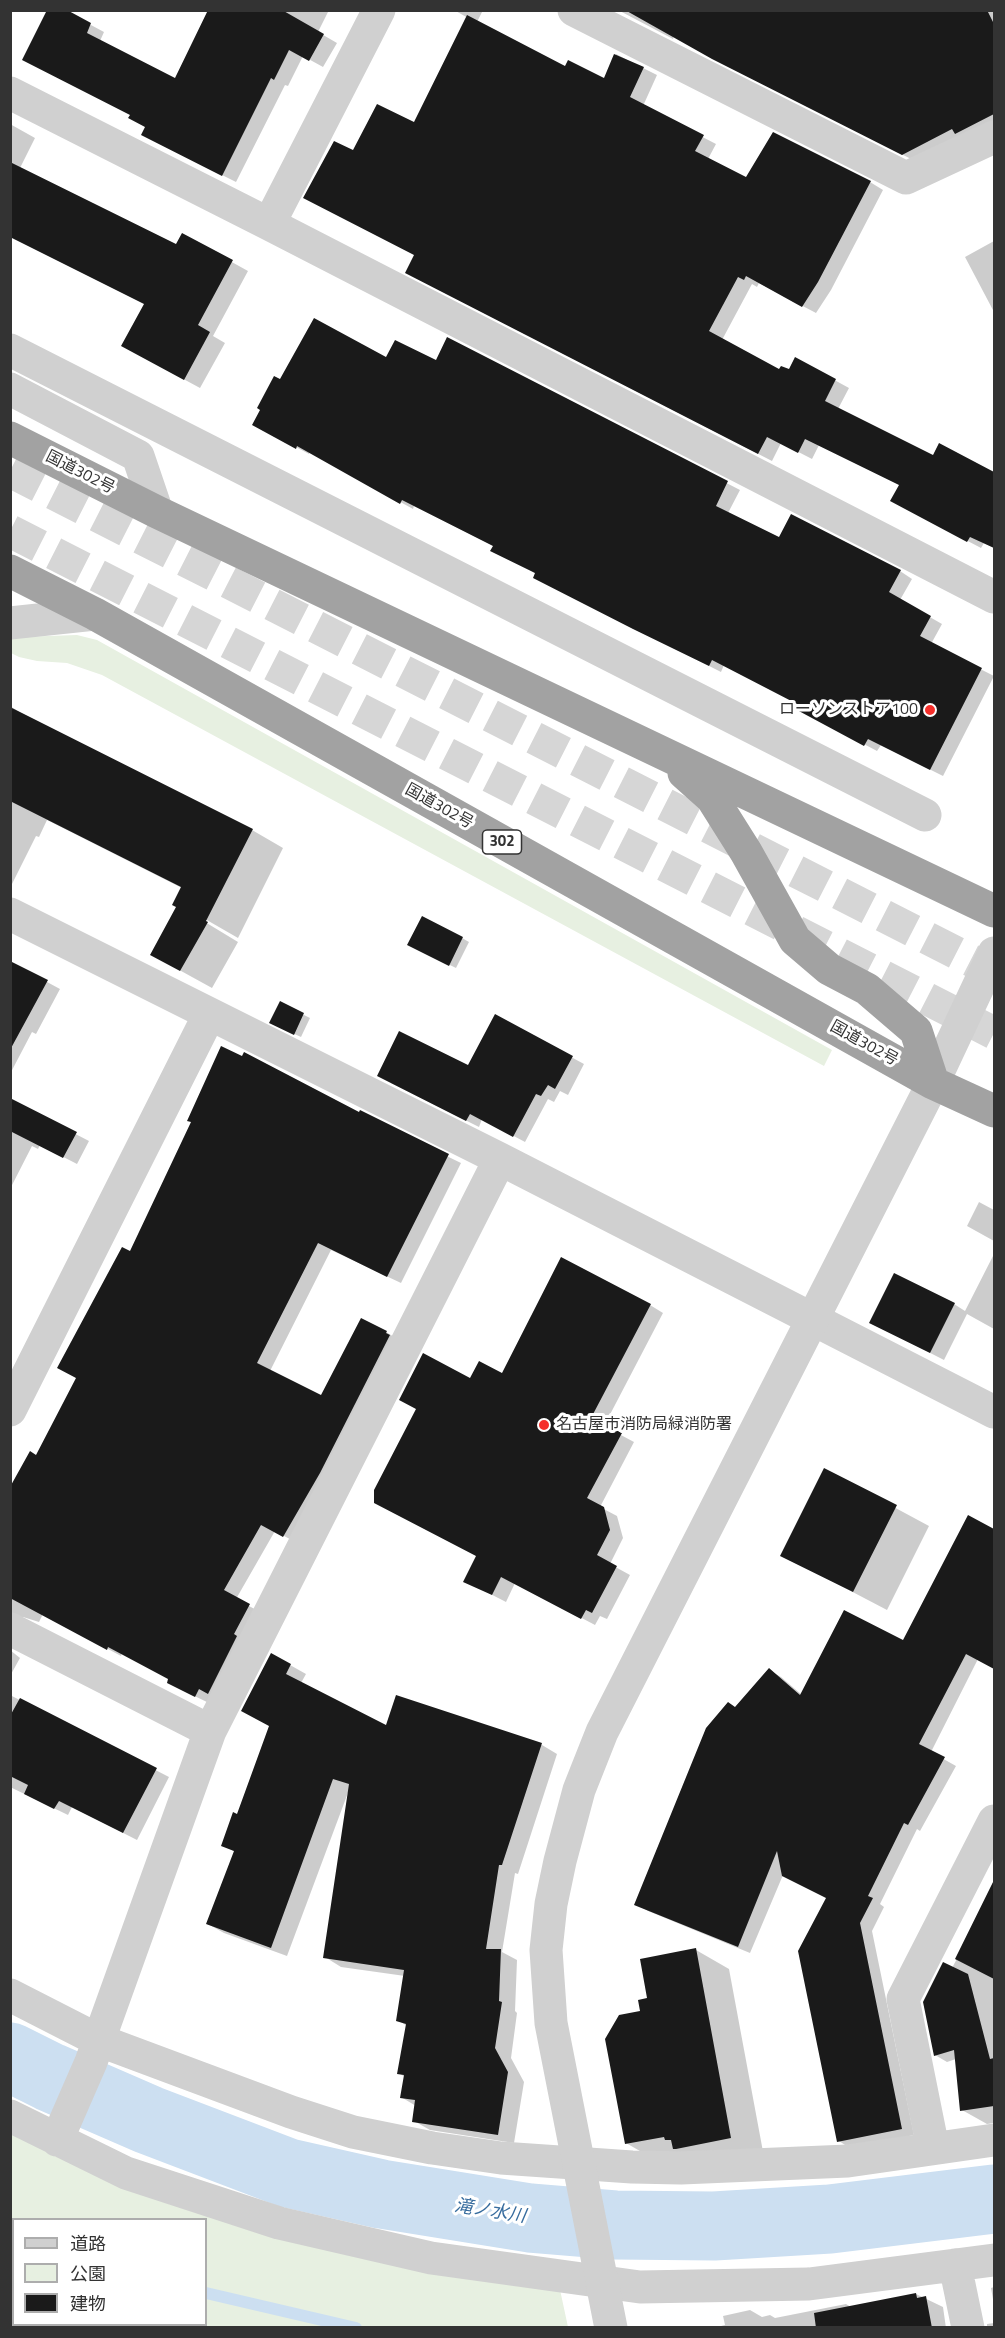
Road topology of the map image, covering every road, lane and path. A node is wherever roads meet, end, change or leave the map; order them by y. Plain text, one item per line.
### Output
1 (379, 10) edge
2 (574, 10) edge
3 (10, 93) edge
4 (994, 137) edge
5 (269, 224) junction
6 (10, 350) edge
7 (10, 389) edge
8 (10, 438) edge
9 (157, 512) junction
10 (10, 572) edge
11 (994, 597) edge
12 (94, 614) junction
13 (10, 623) edge
14 (660, 752) junction
15 (925, 815) dead end
16 (994, 911) edge
17 (10, 914) edge
18 (994, 952) edge
19 (209, 1015) junction
20 (933, 1083) junction
21 (994, 1111) edge
22 (500, 1159) junction
23 (814, 1320) junction
24 (10, 1410) edge
25 (994, 1412) edge
26 (10, 1629) edge
27 (210, 1731) junction
28 (994, 1821) edge
29 (10, 1995) edge
30 (98, 2040) junction
31 (10, 2116) edge
32 (57, 2140) junction
33 (994, 2140) edge
34 (933, 2148) junction
35 (578, 2163) junction
36 (994, 2260) edge
37 (955, 2265) junction
38 (601, 2282) junction
39 (611, 2328) edge
40 (968, 2328) edge

1 - 5 street
2 - 4 street
3 - 5 street
5 - 11 street
6 - 15 street
7 - 9 street
8 - 9 highway, 国道302号
9 - 14 highway, 国道302号
10 - 12 highway, 国道302号 / 302
12 - 13 street
12 - 20 highway, 国道302号 / 302
14 - 16 highway, 国道302号
14 - 20 highway
17 - 19 street
18 - 20 street
19 - 22 street
19 - 24 street
20 - 21 highway, 国道302号 / 302
20 - 23 street
22 - 23 street
22 - 27 street
23 - 25 street
23 - 35 street
26 - 27 street
27 - 30 street
28 - 34 street
29 - 30 street
30 - 32 street
30 - 35 street
31 - 32 street
32 - 38 street
33 - 34 street
34 - 35 street
35 - 38 street
36 - 37 street
37 - 38 street
37 - 40 street
38 - 39 street

